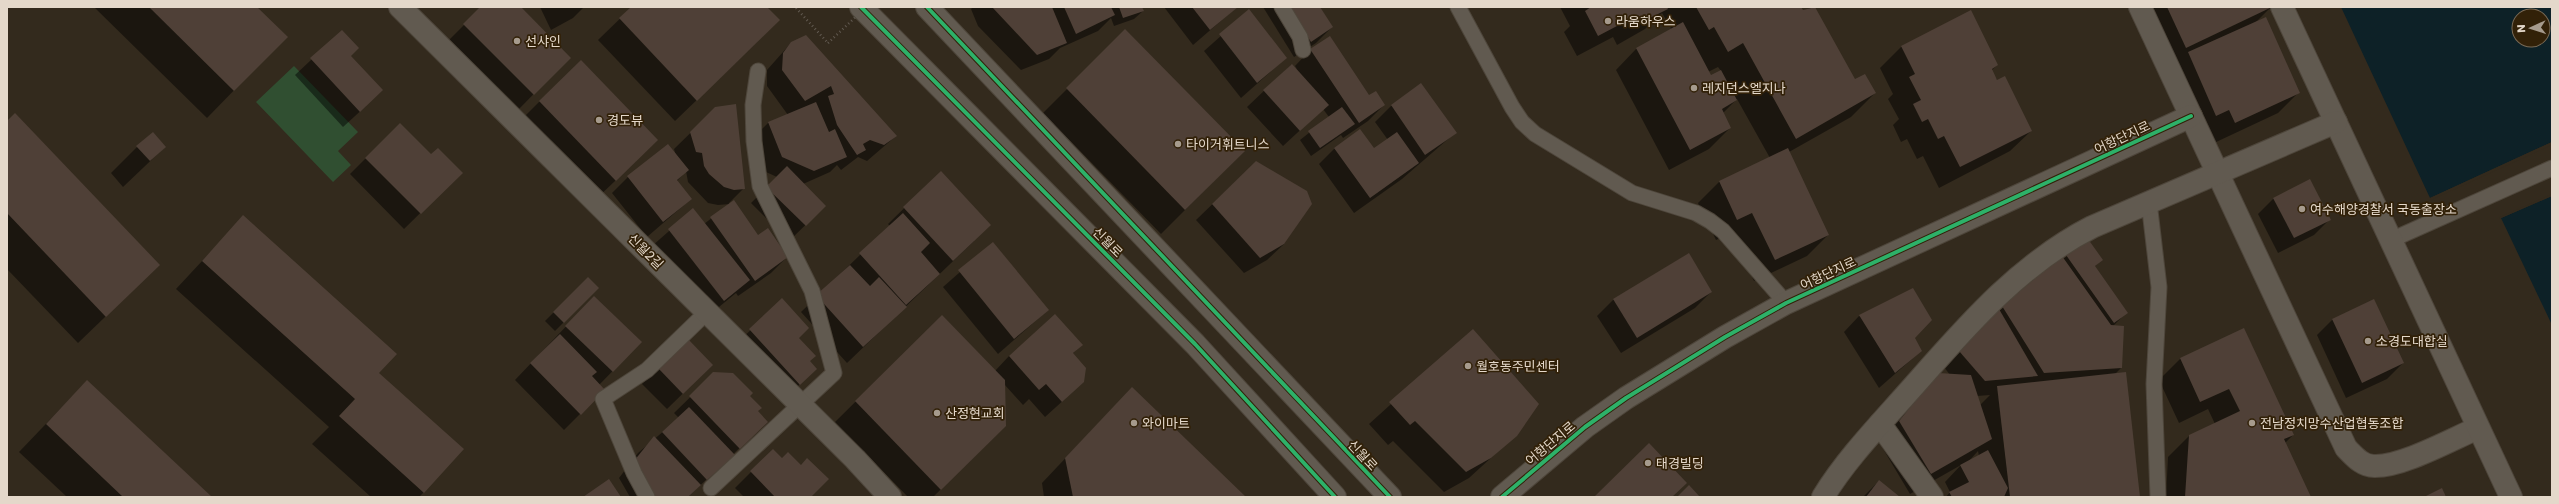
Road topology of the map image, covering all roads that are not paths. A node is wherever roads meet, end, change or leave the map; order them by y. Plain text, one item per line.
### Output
1 (400, 7) edge
2 (861, 7) edge
3 (927, 7) edge
4 (1282, 7) edge
5 (1458, 7) edge
6 (2140, 7) edge
7 (2282, 7) edge
8 (1303, 50) dead end
9 (758, 71) dead end
10 (2191, 116) junction
11 (2336, 122) junction
12 (2552, 168) edge
13 (2218, 173) junction
14 (2149, 202) junction
15 (2391, 240) junction
16 (1786, 303) junction
17 (707, 312) junction
18 (801, 406) junction
19 (1880, 424) junction
20 (2478, 428) junction
21 (711, 488) dead end
22 (647, 497) edge
23 (890, 497) edge
24 (1335, 497) edge
25 (1390, 497) edge
26 (1502, 497) edge
27 (1823, 497) edge
28 (1932, 497) edge
29 (2158, 497) edge
30 (2511, 497) edge

1 - 17 street, 신월2길
2 - 24 street, 신월로
3 - 25 street, 신월로
4 - 8 lane
5 - 16 lane
6 - 10 street
7 - 11 street
9 - 18 lane
10 - 13 street
10 - 16 street, 어항단지로
11 - 13 street
11 - 15 street
12 - 15 lane
13 - 14 street
13 - 20 street
14 - 19 street
14 - 29 lane
15 - 20 street
16 - 26 street, 어항단지로
17 - 18 street, 신월2길
17 - 22 lane
18 - 21 lane
18 - 23 street, 신월2길
19 - 27 street
19 - 28 street
20 - 30 street

